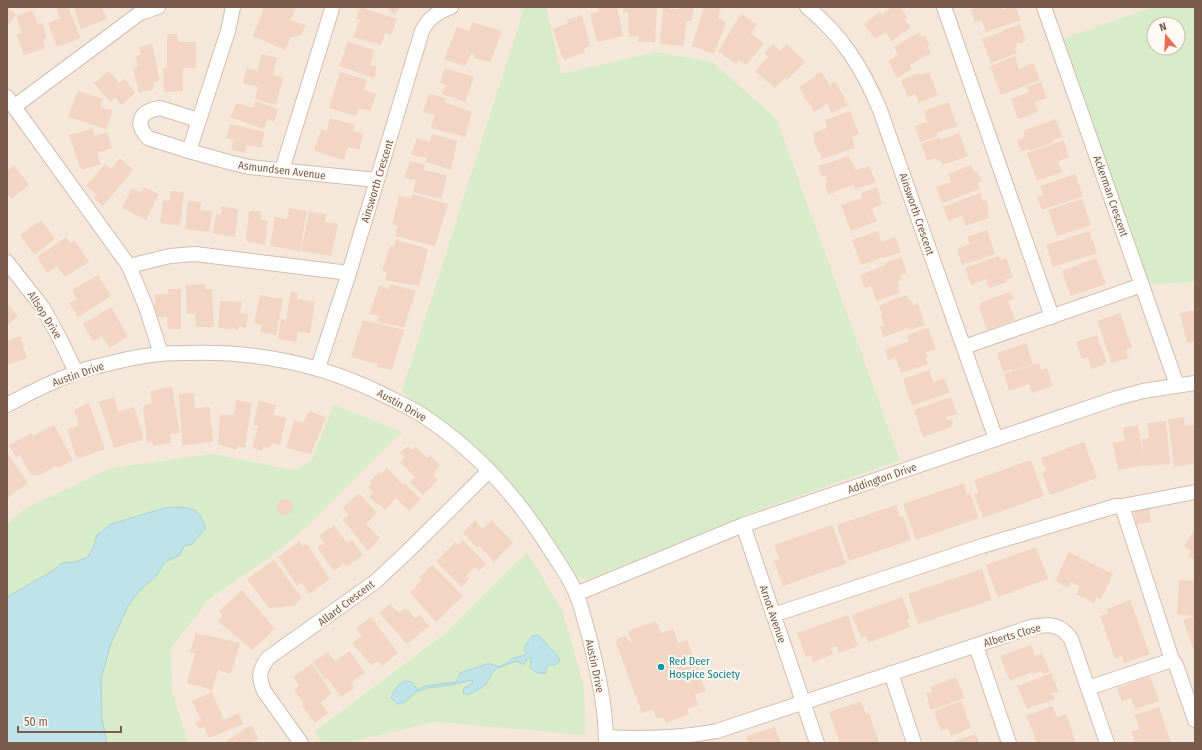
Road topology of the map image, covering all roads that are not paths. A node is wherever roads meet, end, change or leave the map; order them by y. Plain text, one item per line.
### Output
1 (158, 7) edge
2 (234, 7) edge
3 (332, 7) edge
4 (451, 7) edge
5 (807, 7) edge
6 (944, 7) edge
7 (1044, 7) edge
8 (11, 102) edge
9 (198, 120) junction
10 (189, 151) junction
11 (282, 170) junction
12 (377, 180) junction
13 (7, 262) edge
14 (129, 266) junction
15 (349, 273) junction
16 (1142, 286) junction
17 (1052, 317) junction
18 (964, 347) junction
19 (161, 354) junction
20 (318, 368) junction
21 (76, 372) junction
22 (1195, 382) edge
23 (1177, 385) junction
24 (7, 405) edge
25 (996, 439) junction
26 (489, 471) junction
27 (1195, 492) edge
28 (1122, 506) junction
29 (742, 525) junction
30 (576, 594) junction
31 (773, 615) junction
32 (976, 646) junction
33 (1172, 660) junction
34 (891, 673) junction
35 (1088, 688) junction
36 (804, 702) junction
37 (1195, 720) edge
38 (718, 737) edge
39 (606, 740) edge
40 (301, 743) edge
41 (817, 743) edge
42 (914, 743) edge
43 (1009, 743) edge
44 (1107, 743) edge

1 - 8 street
2 - 9 street
3 - 11 street
4 - 12 street, Ainsworth Crescent
5 - 18 street, Ainsworth Crescent
6 - 17 street
7 - 16 street, Ackerman Crescent
8 - 14 street
9 - 10 street
9 - 10 street, Asmundsen Avenue
10 - 11 street, Asmundsen Avenue
11 - 12 street, Asmundsen Avenue
12 - 15 street, Ainsworth Crescent
13 - 21 street, Allsop Drive
14 - 15 street
14 - 19 street
15 - 20 street, Ainsworth Crescent
16 - 17 street
16 - 23 street, Ackerman Crescent
17 - 18 street
18 - 25 street, Ainsworth Crescent
19 - 20 street, Austin Drive
19 - 21 street, Austin Drive
20 - 26 street, Austin Drive
21 - 24 street, Austin Drive
22 - 23 street, Addington Drive
23 - 25 street, Addington Drive
25 - 29 street, Addington Drive
26 - 30 street, Austin Drive
26 - 40 street, Allard Crescent
27 - 28 street
28 - 31 street
28 - 33 street
29 - 30 street, Addington Drive
29 - 31 street, Arnot Avenue
30 - 39 street, Austin Drive
31 - 36 street, Arnot Avenue
32 - 34 street, Alberts Close
32 - 35 street, Alberts Close
32 - 43 street
33 - 35 street
33 - 37 street
34 - 36 street, Alberts Close
34 - 42 street
35 - 44 street, Alberts Close
36 - 38 street, Alberts Close
36 - 41 street, Arnot Avenue
38 - 39 street, Alberts Close

